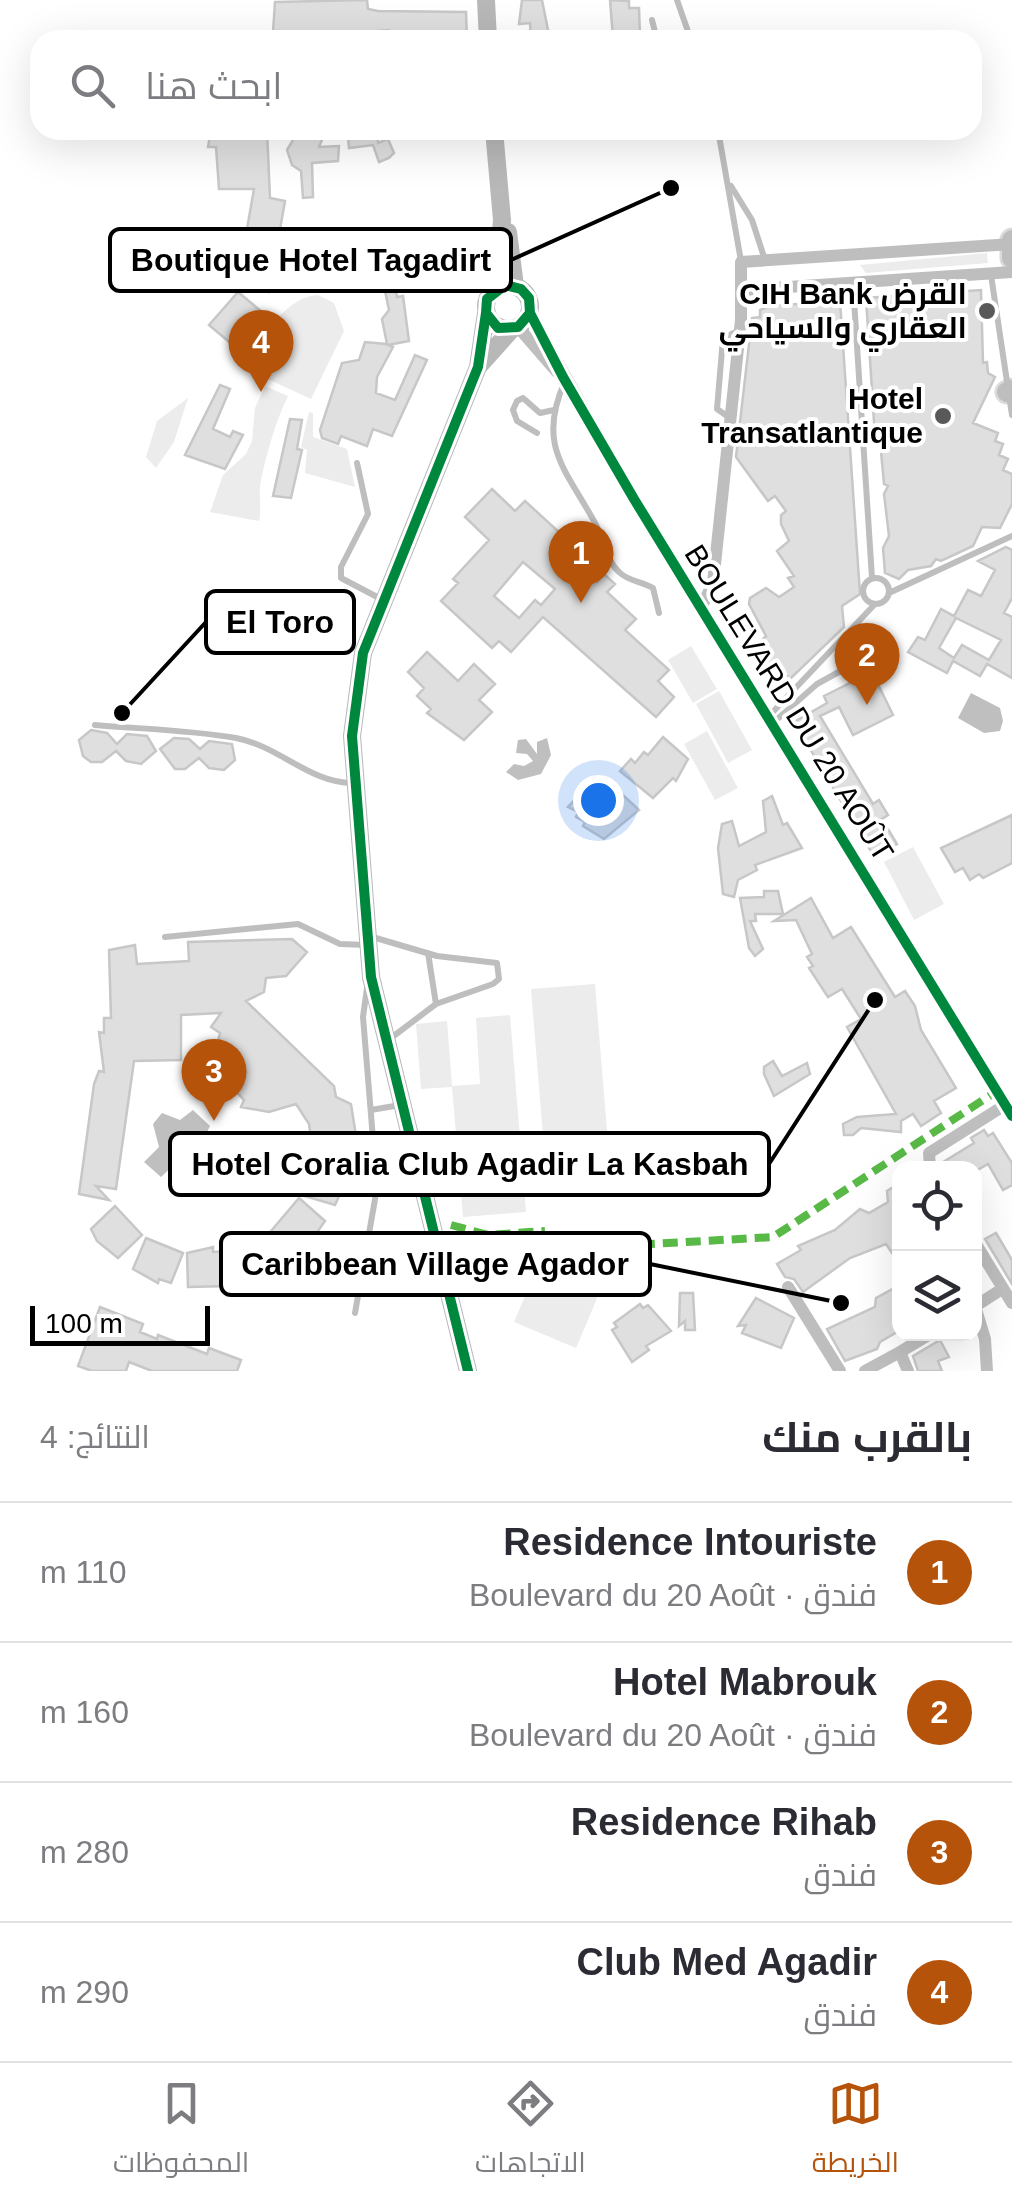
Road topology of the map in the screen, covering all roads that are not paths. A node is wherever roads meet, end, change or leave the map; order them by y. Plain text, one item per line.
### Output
1 (486, 0) edge
2 (676, 0) edge
3 (652, 20) dead end
4 (488, 30) edge
5 (655, 30) edge
6 (687, 30) edge
7 (495, 140) edge
8 (720, 140) edge
9 (727, 180) junction
10 (1012, 242) edge
11 (851, 255) junction
12 (1012, 258) edge
13 (765, 261) junction
14 (741, 262) junction
15 (1012, 272) edge
16 (991, 274) junction
17 (853, 282) junction
18 (506, 287) junction
19 (742, 290) junction
20 (486, 313) junction
21 (520, 323) junction
22 (478, 367) junction
23 (564, 379) junction
24 (1009, 391) edge
25 (554, 410) junction
26 (1012, 415) edge
27 (537, 433) dead end
28 (358, 462) dead end
29 (1012, 536) edge
30 (872, 578) junction
31 (889, 592) junction
32 (382, 600) junction
33 (875, 604) junction
34 (702, 608) junction
35 (658, 613) dead end
36 (886, 646) dead end
37 (772, 718) junction
38 (94, 724) dead end
39 (354, 783) junction
40 (165, 937) dead end
41 (366, 940) junction
42 (428, 953) junction
43 (370, 977) junction
44 (436, 1004) junction
45 (387, 1042) junction
46 (402, 1105) junction
47 (371, 1110) junction
48 (1009, 1110) edge
49 (930, 1161) edge
50 (980, 1251) edge
51 (788, 1286) dead end
52 (1002, 1289) junction
53 (982, 1302) edge
54 (1012, 1303) edge
55 (354, 1313) dead end
56 (982, 1329) edge
57 (918, 1341) edge
58 (900, 1352) junction
59 (468, 1371) edge
60 (840, 1371) edge
61 (864, 1371) edge
62 (908, 1371) edge
63 (987, 1371) edge

1 - 4 street
2 - 6 lane
3 - 5 lane
7 - 18 street
8 - 9 lane
9 - 13 lane
9 - 14 lane
10 - 11 street
10 - 12 main road
11 - 13 street
11 - 17 street
13 - 14 street
14 - 19 street
15 - 16 street
16 - 17 street
16 - 24 lane
17 - 19 street
17 - 30 lane
18 - 20 street
18 - 21 street
19 - 34 street
20 - 21 street
20 - 22 street
21 - 22 street
21 - 23 street, BOULEVARD DU 20 AOÛT
22 - 32 street
23 - 25 lane
23 - 34 street, BOULEVARD DU 20 AOÛT
24 - 26 lane
25 - 27 lane
25 - 35 lane
28 - 32 lane
29 - 31 lane
30 - 31 lane
30 - 33 lane
31 - 33 lane
32 - 39 street
33 - 37 lane
34 - 37 street, BOULEVARD DU 20 AOÛT
36 - 37 lane
37 - 48 street, BOULEVARD DU 20 AOÛT
38 - 39 lane
39 - 41 street
40 - 41 lane
41 - 42 lane
41 - 43 street
42 - 44 lane
42 - 44 lane
43 - 45 street
43 - 47 lane
44 - 45 lane
45 - 46 street
46 - 47 lane
46 - 59 street
47 - 55 lane
48 - 49 street
50 - 52 street
51 - 60 street
52 - 53 street
52 - 54 street
56 - 63 street
57 - 58 street
58 - 61 street
58 - 62 street

